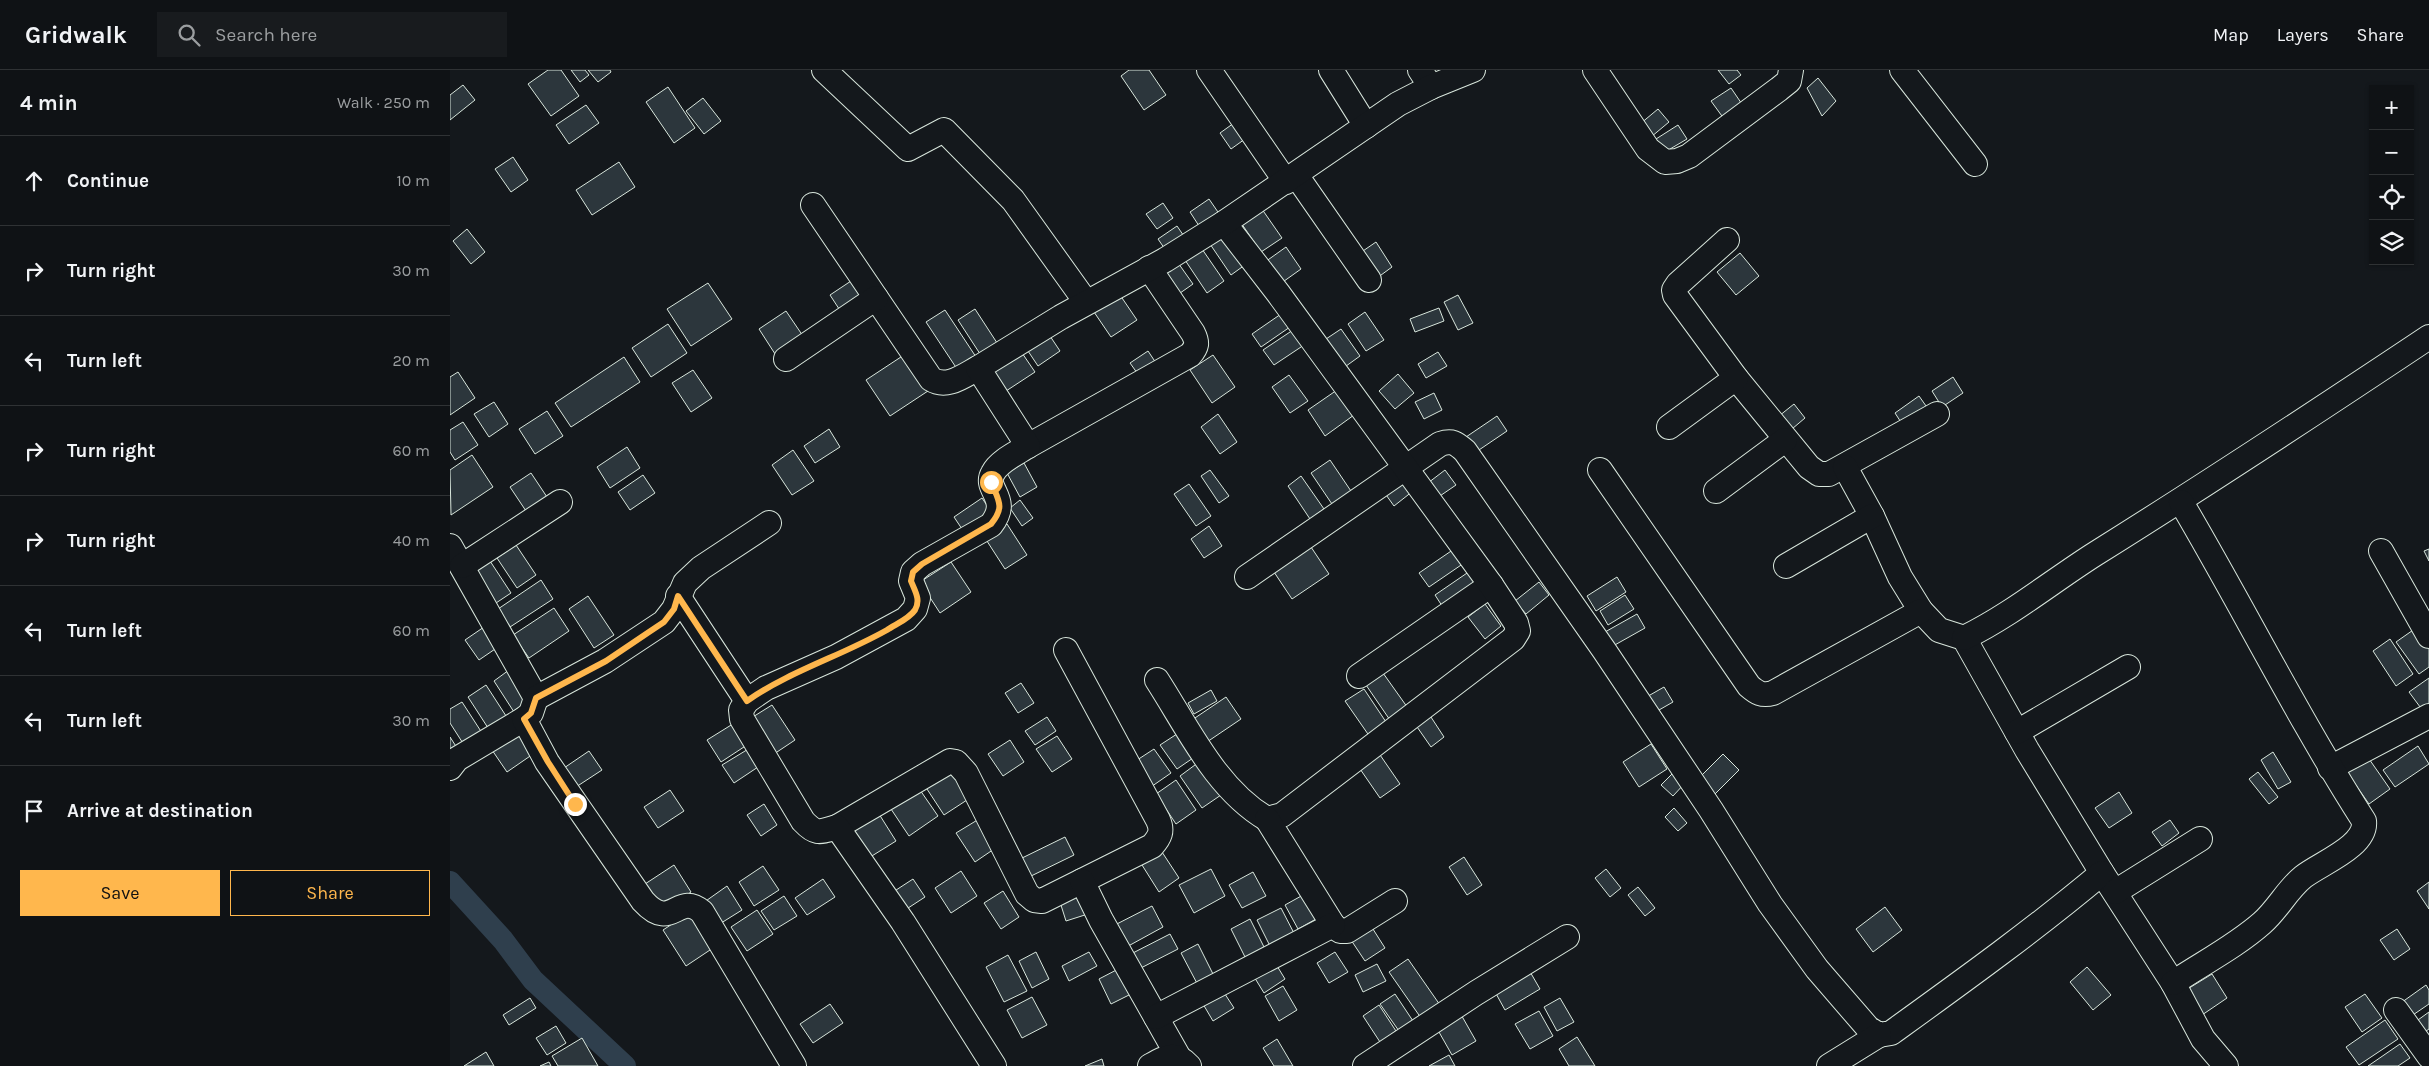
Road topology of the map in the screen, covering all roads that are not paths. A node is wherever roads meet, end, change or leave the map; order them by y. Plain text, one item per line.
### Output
1 (824, 70) edge
2 (1209, 70) edge
3 (1331, 70) edge
4 (1473, 70) edge
5 (1595, 70) edge
6 (1791, 70) edge
7 (1902, 70) edge
8 (1426, 78) edge
9 (1366, 126) junction
10 (1975, 164) dead end
11 (1291, 179) junction
12 (813, 205) dead end
13 (1224, 223) junction
14 (1727, 240) dead end
15 (1149, 268) junction
16 (1369, 280) dead end
17 (876, 298) junction
18 (1086, 302) junction
19 (2429, 337) edge
20 (786, 358) dead end
21 (978, 368) junction
22 (1736, 378) junction
23 (1937, 414) dead end
24 (1669, 427) dead end
25 (1785, 440) junction
26 (1028, 446) junction
27 (1845, 467) junction
28 (1403, 468) junction
29 (1600, 470) dead end
30 (1716, 491) dead end
31 (560, 502) dead end
32 (2181, 502) junction
33 (1872, 516) junction
34 (769, 523) dead end
35 (2381, 552) dead end
36 (456, 556) edge
37 (1786, 566) dead end
38 (1247, 577) dead end
39 (1491, 585) junction
40 (678, 596) junction
41 (1921, 611) junction
42 (2429, 636) edge
43 (1964, 638) junction
44 (1066, 650) dead end
45 (2128, 667) dead end
46 (1358, 676) dead end
47 (1157, 680) dead end
48 (536, 698) junction
49 (747, 701) junction
50 (2429, 716) edge
51 (524, 719) junction
52 (2017, 732) junction
53 (450, 768) edge
54 (2330, 768) junction
55 (1267, 819) junction
56 (837, 826) junction
57 (2200, 839) dead end
58 (1082, 881) junction
59 (2108, 883) junction
60 (1395, 901) dead end
61 (1333, 925) junction
62 (1566, 937) dead end
63 (2174, 982) junction
64 (2396, 1010) dead end
65 (1156, 1017) junction
66 (1879, 1035) junction
67 (2429, 1056) edge
68 (1184, 1061) edge
69 (794, 1066) edge
70 (994, 1066) edge
71 (1150, 1066) edge
72 (1365, 1066) edge
73 (1829, 1066) edge
74 (2226, 1066) edge

1 - 18 street
2 - 11 street
3 - 9 street
4 - 8 street
5 - 6 street
7 - 10 street
8 - 9 street
9 - 11 street
11 - 13 street
11 - 16 street
12 - 17 street
13 - 15 street
13 - 28 street
14 - 22 street
15 - 18 street
15 - 26 street
17 - 20 street
17 - 21 street
18 - 21 street
19 - 32 street
21 - 26 street
22 - 24 street
22 - 25 street
23 - 27 street
25 - 27 street
25 - 30 street
26 - 49 street
27 - 33 street
28 - 38 street
28 - 39 street
28 - 66 street
29 - 41 street
31 - 36 street
32 - 43 street
32 - 54 street
33 - 37 street
33 - 41 street
34 - 40 street
35 - 42 street
36 - 48 street
39 - 46 street
39 - 55 street
40 - 48 street
40 - 49 street
41 - 43 street
43 - 52 street
44 - 58 street
45 - 52 street
47 - 55 street
48 - 51 street
49 - 56 street
50 - 54 street
51 - 53 street
51 - 69 street
52 - 59 street
54 - 63 street
55 - 61 street
56 - 58 street
56 - 70 street
57 - 59 street
58 - 65 street
59 - 63 street
59 - 66 street
60 - 61 street
61 - 65 street
62 - 72 street
63 - 74 street
64 - 67 street
65 - 68 street
66 - 73 street
68 - 71 street

